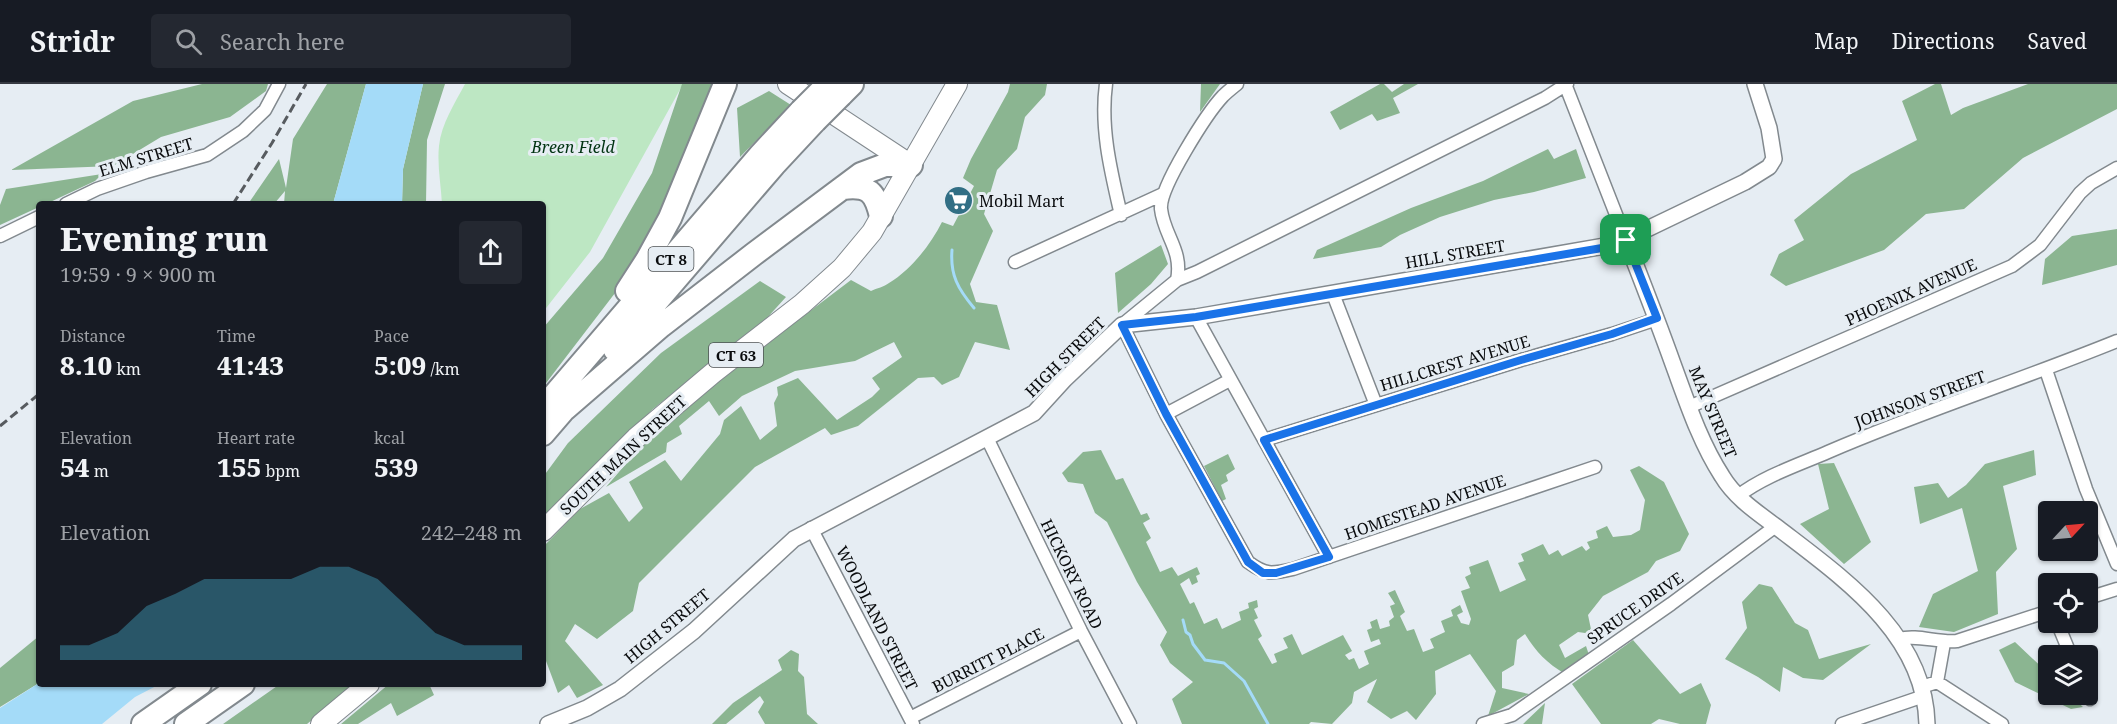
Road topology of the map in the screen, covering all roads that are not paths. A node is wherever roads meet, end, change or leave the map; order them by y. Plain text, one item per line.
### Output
1 (279, 84) edge
2 (725, 84) edge
3 (788, 84) edge
4 (957, 84) edge
5 (1106, 84) edge
6 (1237, 84) edge
7 (1566, 84) edge
8 (1755, 84) edge
9 (837, 87) edge
10 (910, 165) junction
11 (2117, 168) edge
12 (843, 188) junction
13 (1163, 194) junction
14 (72, 201) edge
15 (1121, 215) junction
16 (881, 216) junction
17 (36, 218) edge
18 (0, 236) edge
19 (1626, 240) junction
20 (1015, 262) dead end
21 (1177, 280) junction
22 (1333, 294) junction
23 (1196, 317) junction
24 (1657, 318) junction
25 (1122, 325) junction
26 (2117, 341) edge
27 (2046, 370) junction
28 (1230, 380) junction
29 (1376, 405) junction
30 (550, 407) edge
31 (1689, 407) junction
32 (1166, 414) junction
33 (546, 422) edge
34 (987, 438) junction
35 (1264, 440) junction
36 (1595, 467) dead end
37 (1738, 496) junction
38 (1776, 526) junction
39 (546, 528) edge
40 (811, 528) junction
41 (1329, 557) junction
42 (2117, 564) edge
43 (2117, 589) edge
44 (2098, 595) edge
45 (2038, 615) edge
46 (1082, 631) junction
47 (1899, 639) junction
48 (1944, 643) junction
49 (1937, 682) junction
50 (196, 687) edge
51 (239, 687) edge
52 (365, 687) edge
53 (1923, 691) junction
54 (1511, 720) edge
55 (912, 721) edge
56 (143, 724) edge
57 (186, 724) edge
58 (321, 724) edge
59 (548, 724) edge
60 (1130, 724) edge
61 (1483, 724) edge
62 (1842, 724) edge
63 (1927, 724) edge
64 (2002, 724) edge

1 - 14 street, ELM STREET
2 - 30 highway
3 - 10 main road
4 - 10 main road, SOUTH MAIN STREET
5 - 15 street
6 - 13 street
7 - 19 street, MAY STREET
7 - 21 street, HIGH STREET
8 - 19 street, HILL STREET
9 - 30 highway, CT 8, bridge
10 - 12 highway
10 - 16 main road, SOUTH MAIN STREET / CT 63
11 - 31 street, PHOENIX AVENUE
12 - 16 highway
12 - 30 highway
13 - 15 street
13 - 21 street
15 - 20 street
16 - 39 main road, SOUTH MAIN STREET / CT 63
17 - 18 street
19 - 22 street, HILL STREET
19 - 24 street, MAY STREET
21 - 25 street, HIGH STREET
22 - 23 street, HILL STREET
22 - 29 street
23 - 25 street, HILL STREET
23 - 28 street
24 - 29 street, HILLCREST AVENUE
24 - 31 street, MAY STREET
25 - 32 street, HOMESTEAD AVENUE
25 - 34 street, HIGH STREET
26 - 27 street, JOHNSON STREET
27 - 37 street, JOHNSON STREET
27 - 42 street
28 - 32 street
28 - 35 street
29 - 35 street, HILLCREST AVENUE
30 - 33 highway, CT 8
31 - 37 street, MAY STREET
32 - 41 street, HOMESTEAD AVENUE
34 - 40 street, HIGH STREET
34 - 46 street, HICKORY ROAD
35 - 41 street
36 - 41 street, HOMESTEAD AVENUE
37 - 38 street, MAY STREET
38 - 47 street, MAY STREET
38 - 54 street, SPRUCE DRIVE
40 - 55 street, WOODLAND STREET
40 - 59 street, HIGH STREET
43 - 44 street
45 - 48 street
46 - 55 street, BURRITT PLACE
46 - 60 street, HICKORY ROAD
47 - 48 street
47 - 53 street, MAY STREET
48 - 49 street
49 - 53 street
49 - 64 street
50 - 56 highway
51 - 57 highway
52 - 58 main road
53 - 62 street
53 - 63 street, MAY STREET
54 - 61 street, SPRUCE DRIVE

